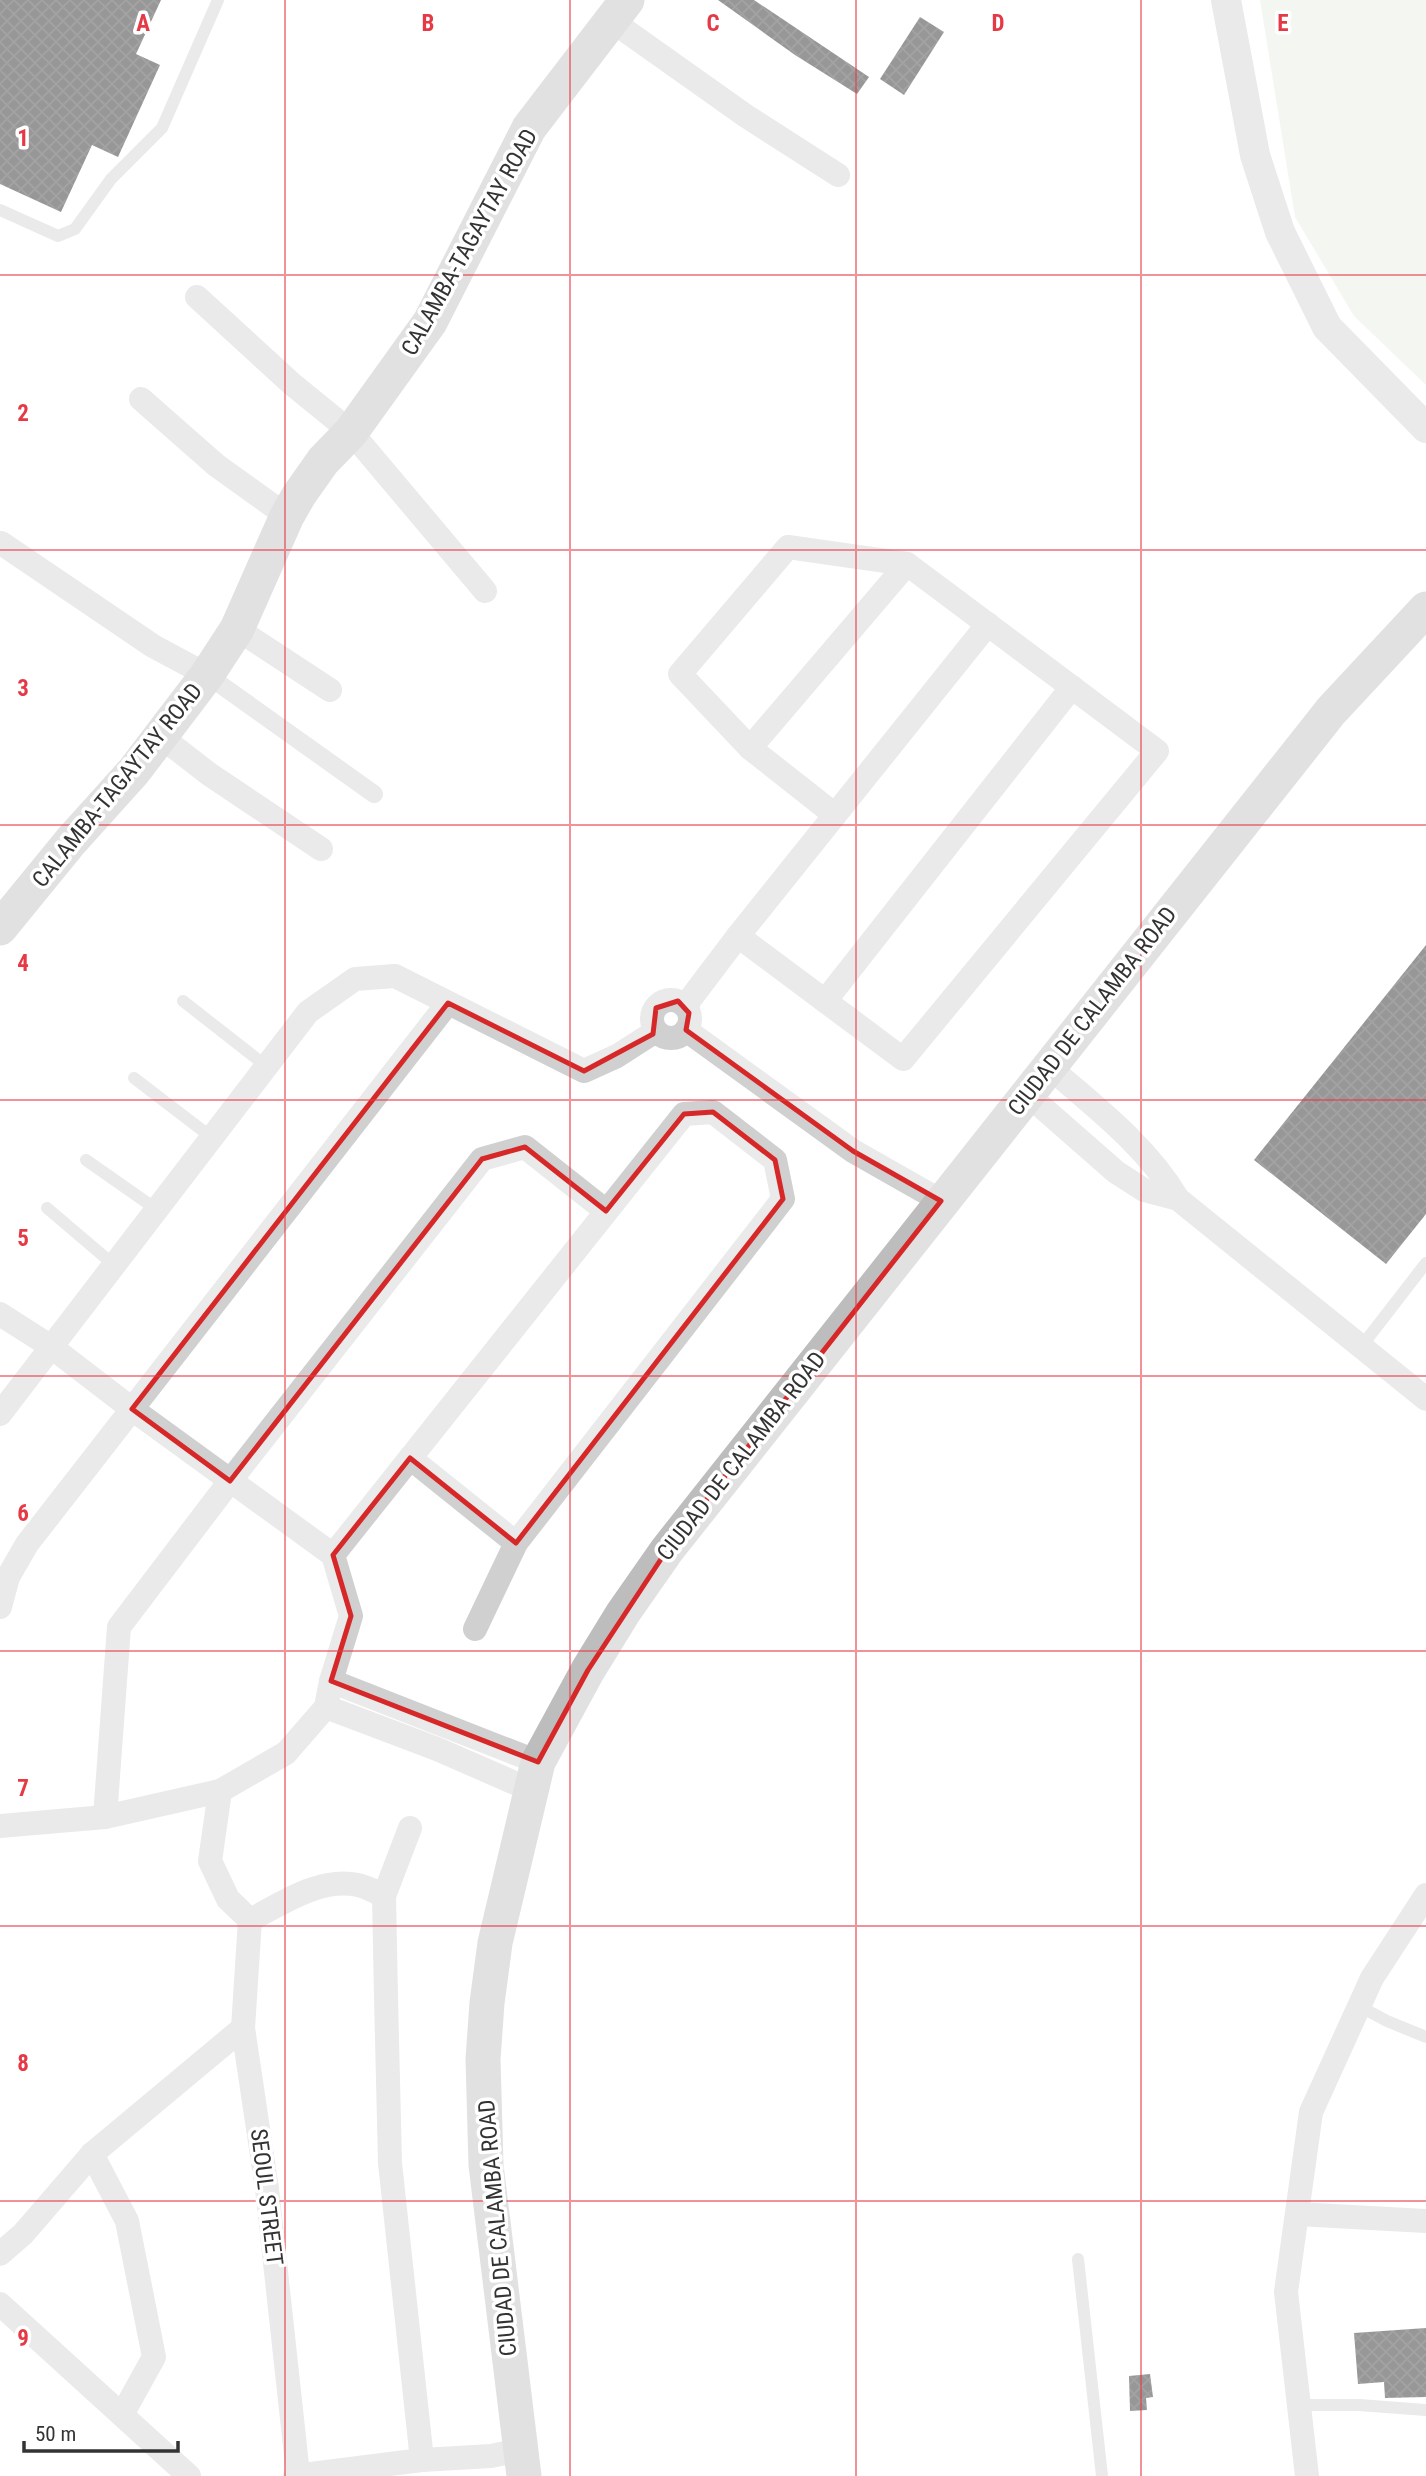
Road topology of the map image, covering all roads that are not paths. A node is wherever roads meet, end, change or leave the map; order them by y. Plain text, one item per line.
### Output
1 (218, 0) edge
2 (1226, 0) edge
3 (619, 10) edge
4 (838, 175) dead end
5 (0, 210) edge
6 (197, 297) dead end
7 (141, 399) dead end
8 (1426, 428) edge
9 (351, 432) junction
10 (287, 516) junction
11 (1, 543) edge
12 (907, 564) junction
13 (485, 591) dead end
14 (1426, 609) edge
15 (988, 624) junction
16 (237, 629) junction
17 (207, 675) junction
18 (1072, 687) junction
19 (330, 690) dead end
20 (160, 736) junction
21 (750, 748) junction
22 (373, 794) dead end
23 (835, 815) junction
24 (321, 849) dead end
25 (0, 928) edge
26 (738, 936) junction
27 (183, 1001) dead end
28 (825, 1001) junction
29 (448, 1003) junction
30 (686, 1018) junction
31 (656, 1031) junction
32 (266, 1066) junction
33 (1048, 1066) junction
34 (134, 1078) dead end
35 (1027, 1094) junction
36 (211, 1138) junction
37 (86, 1160) dead end
38 (1178, 1199) junction
39 (941, 1201) junction
40 (47, 1208) dead end
41 (156, 1209) junction
42 (606, 1211) junction
43 (1426, 1264) edge
44 (114, 1265) junction
45 (0, 1314) edge
46 (50, 1346) junction
47 (1361, 1347) junction
48 (1426, 1399) edge
49 (2, 1409) edge
50 (132, 1409) junction
51 (410, 1458) junction
52 (230, 1481) junction
53 (516, 1543) junction
54 (333, 1555) junction
55 (0, 1607) edge
56 (475, 1629) dead end
57 (331, 1681) junction
58 (326, 1707) junction
59 (534, 1776) junction
60 (220, 1791) junction
61 (105, 1817) junction
62 (0, 1826) edge
63 (410, 1828) dead end
64 (1426, 1895) edge
65 (384, 1896) junction
66 (250, 1920) junction
67 (1359, 2006) junction
68 (243, 2028) junction
69 (1426, 2037) edge
70 (92, 2154) junction
71 (1297, 2214) junction
72 (1426, 2221) edge
73 (0, 2254) edge
74 (1078, 2259) dead end
75 (0, 2304) edge
76 (1299, 2405) junction
77 (1426, 2410) edge
78 (123, 2413) junction
79 (422, 2460) junction
80 (522, 2463) edge
81 (296, 2475) edge
82 (189, 2476) edge
83 (1102, 2476) edge
84 (1307, 2476) edge

1 - 5 lane
2 - 8 street
3 - 4 street
3 - 9 main road, CALAMBA-TAGAYTAY ROAD
6 - 9 street
7 - 10 street
9 - 10 main road, CALAMBA-TAGAYTAY ROAD
9 - 13 street
10 - 16 main road, CALAMBA-TAGAYTAY ROAD
11 - 17 street
12 - 15 street
12 - 21 street
12 - 21 street
14 - 33 main road, CIUDAD DE CALAMBA ROAD
15 - 18 street
15 - 23 street
16 - 17 main road, CALAMBA-TAGAYTAY ROAD
16 - 19 street
17 - 20 main road, CALAMBA-TAGAYTAY ROAD
17 - 22 street
18 - 28 street
18 - 28 street
20 - 24 street
20 - 25 main road, CALAMBA-TAGAYTAY ROAD
21 - 23 street
23 - 26 street
26 - 28 street
26 - 30 street
27 - 32 lane
29 - 31 street
29 - 32 street
29 - 50 street
30 - 31 street
30 - 31 street
30 - 39 street
32 - 36 street
33 - 35 main road, CIUDAD DE CALAMBA ROAD
33 - 38 street
34 - 36 lane
35 - 38 street
35 - 39 main road, CIUDAD DE CALAMBA ROAD
36 - 41 street
37 - 41 lane
38 - 47 street
39 - 59 main road, CIUDAD DE CALAMBA ROAD
40 - 44 lane
41 - 44 street
42 - 51 street
42 - 52 street
42 - 53 street
43 - 47 lane
44 - 46 street
45 - 46 street
46 - 49 street
46 - 50 street
47 - 48 street
50 - 52 street
50 - 55 street
51 - 53 street
51 - 54 street
52 - 54 street
52 - 61 street
53 - 56 street
54 - 57 street
57 - 58 street
57 - 59 street
58 - 59 street
58 - 60 street
59 - 80 main road, CIUDAD DE CALAMBA ROAD
60 - 61 street
60 - 66 street
61 - 62 street
63 - 65 street
64 - 67 street
65 - 66 street
65 - 79 street
66 - 68 street, SEOUL STREET
67 - 69 lane
67 - 71 street
68 - 70 street
68 - 81 street, SEOUL STREET
70 - 73 street
70 - 78 street
71 - 72 street
71 - 76 street
74 - 83 lane
75 - 78 street
76 - 77 lane
76 - 84 street
78 - 82 street
79 - 80 street
79 - 81 street

